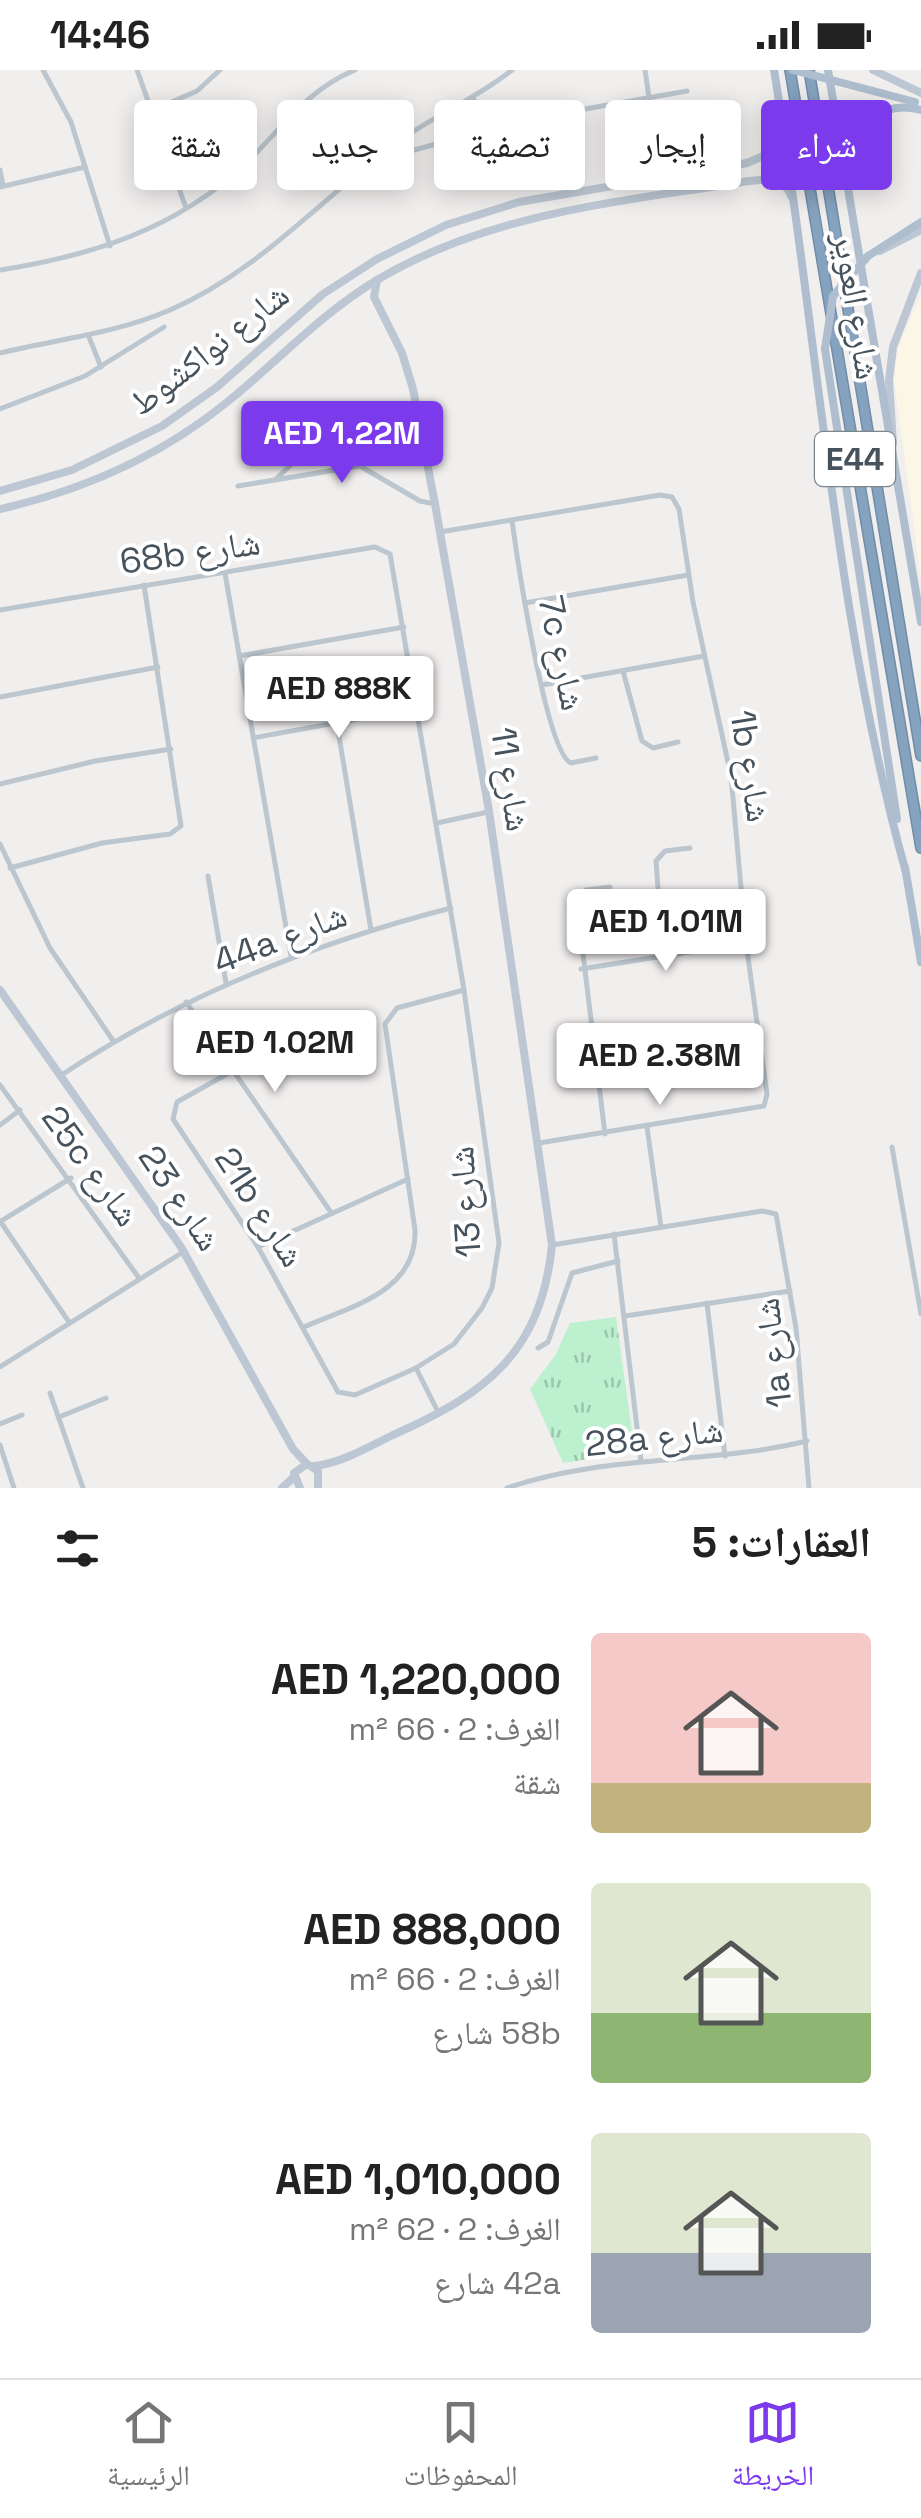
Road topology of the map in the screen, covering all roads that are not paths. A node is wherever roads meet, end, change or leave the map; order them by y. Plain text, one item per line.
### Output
1 (43, 70) edge
2 (137, 70) edge
3 (220, 70) edge
4 (355, 70) edge
5 (512, 70) edge
6 (644, 70) edge
7 (774, 70) edge
8 (791, 70) edge
9 (809, 70) edge
10 (828, 70) edge
11 (873, 70) edge
12 (488, 88) junction
13 (777, 89) junction
14 (687, 91) dead end
15 (921, 92) edge
16 (649, 98) junction
17 (150, 100) edge
18 (177, 100) edge
19 (469, 100) edge
20 (474, 100) edge
21 (919, 105) edge
22 (585, 111) edge
23 (741, 164) edge
24 (86, 166) junction
25 (0, 170) edge
26 (2, 186) edge
27 (605, 186) edge
28 (180, 190) edge
29 (336, 190) edge
30 (660, 190) edge
31 (654, 196) junction
32 (849, 196) junction
33 (186, 208) junction
34 (921, 222) edge
35 (921, 230) edge
36 (798, 234) junction
37 (110, 246) junction
38 (868, 256) junction
39 (0, 270) edge
40 (921, 273) edge
41 (377, 280) junction
42 (355, 294) junction
43 (376, 303) junction
44 (164, 327) dead end
45 (89, 337) junction
46 (0, 352) edge
47 (101, 368) junction
48 (0, 409) edge
49 (332, 426) dead end
50 (892, 448) junction
51 (276, 480) junction
52 (238, 486) dead end
53 (0, 490) edge
54 (435, 504) junction
55 (0, 509) edge
56 (512, 521) junction
57 (440, 534) junction
58 (388, 550) joint
59 (225, 573) junction
60 (688, 575) junction
61 (144, 585) junction
62 (525, 604) junction
63 (0, 610) edge
64 (921, 622) edge
65 (404, 626) junction
66 (240, 656) junction
67 (704, 656) junction
68 (158, 668) junction
69 (623, 671) junction
70 (542, 685) junction
71 (0, 696) edge
72 (418, 708) junction
73 (337, 724) junction
74 (254, 738) junction
75 (678, 742) dead end
76 (172, 750) junction
77 (921, 756) edge
78 (596, 758) dead end
79 (0, 784) edge
80 (489, 814) junction
81 (437, 823) junction
82 (0, 844) edge
83 (690, 848) dead end
84 (921, 848) edge
85 (10, 868) junction
86 (905, 869) junction
87 (208, 876) dead end
88 (610, 887) dead end
89 (451, 908) junction
90 (371, 930) junction
91 (746, 944) junction
92 (291, 956) junction
93 (663, 956) junction
94 (921, 962) edge
95 (581, 969) junction
96 (226, 983) junction
97 (0, 990) edge
98 (464, 990) junction
99 (186, 1002) junction
100 (757, 1026) junction
101 (114, 1042) junction
102 (592, 1052) junction
103 (236, 1070) junction
104 (61, 1078) junction
105 (0, 1085) edge
106 (20, 1110) junction
107 (0, 1125) edge
108 (647, 1128) junction
109 (605, 1134) junction
110 (540, 1145) junction
111 (892, 1147) dead end
112 (70, 1178) junction
113 (408, 1179) junction
114 (330, 1210) junction
115 (0, 1221) edge
116 (660, 1227) junction
117 (614, 1234) junction
118 (552, 1242) junction
119 (258, 1246) junction
120 (183, 1249) junction
121 (619, 1263) junction
122 (140, 1278) junction
123 (791, 1290) junction
124 (707, 1304) junction
125 (921, 1314) edge
126 (625, 1316) junction
127 (70, 1323) junction
128 (304, 1327) junction
129 (524, 1340) junction
130 (0, 1367) edge
131 (416, 1368) junction
132 (50, 1394) dead end
133 (344, 1396) joint
134 (106, 1398) dead end
135 (22, 1415) dead end
136 (437, 1416) junction
137 (58, 1417) junction
138 (0, 1424) edge
139 (807, 1441) junction
140 (0, 1445) edge
141 (293, 1449) junction
142 (725, 1456) junction
143 (640, 1461) junction
144 (336, 1462) junction
145 (310, 1465) junction
146 (294, 1475) junction
147 (317, 1484) edge
148 (14, 1488) edge
149 (83, 1488) edge
150 (282, 1488) edge
151 (300, 1488) edge
152 (507, 1488) edge
153 (810, 1488) edge

1 - 24 street
2 - 17 street
3 - 18 street
4 - 33 street
5 - 12 street
6 - 16 street
7 - 13 main road
8 - 21 main road, bridge
8 - 84 highway, شارع العوير / E44
9 - 77 highway, شارع العوير / E44
10 - 32 main road
11 - 15 street
12 - 19 street
12 - 20 street
13 - 23 street, شارع نواكشوط
13 - 36 main road
14 - 16 street
16 - 22 street
21 - 32 main road
24 - 26 street
24 - 37 street
25 - 26 street
27 - 53 street, شارع نواكشوط
28 - 33 street
29 - 45 street
30 - 31 street
31 - 36 street, شارع نواكشوط
31 - 41 street, شارع نواكشوط
32 - 50 main road
33 - 37 street
34 - 38 main road
35 - 38 street
36 - 86 main road
37 - 39 street
38 - 86 main road, bridge
40 - 50 street
41 - 42 street, شارع نواكشوط
41 - 43 street, شارع 11
42 - 43 street
42 - 55 street, شارع نواكشوط
43 - 54 street, شارع 11
44 - 47 street
45 - 46 street
45 - 47 street
47 - 48 street
49 - 51 street
50 - 64 main road
51 - 52 street
51 - 54 street
54 - 57 street, شارع 11
56 - 57 street
56 - 60 street, 1b شارع
56 - 62 street, 7c شارع
57 - 80 street, شارع 11
58 - 59 street, 68b شارع
58 - 65 street, شارع 13
59 - 61 street, 68b شارع
59 - 66 street
60 - 62 street
60 - 67 street, 1b شارع
61 - 63 street, 68b شارع
61 - 68 street
62 - 70 street, 7c شارع
65 - 66 street
65 - 72 street, شارع 13
66 - 74 street
67 - 69 street
67 - 91 street, 1b شارع
68 - 71 street
68 - 76 street
69 - 70 street
69 - 75 street
70 - 78 street, 7c شارع
72 - 73 street
72 - 81 street, شارع 13
73 - 74 street
73 - 90 street
74 - 92 street
76 - 79 street
76 - 85 street
80 - 81 street
80 - 110 street, شارع 11
81 - 89 street, شارع 13
82 - 85 street
83 - 93 street
85 - 101 street
86 - 94 main road
87 - 96 street
88 - 95 street
89 - 90 street, 44a شارع
89 - 98 street, شارع 13
90 - 92 street, 44a شارع
91 - 93 street
91 - 100 street, 1b شارع
92 - 96 street, 44a شارع
93 - 95 street
95 - 102 street
96 - 99 street, 44a شارع
97 - 104 street, شارع 23
98 - 113 street
98 - 131 street, شارع 13
99 - 101 street, 44a شارع
99 - 103 street
100 - 102 street
100 - 108 street, 1b شارع
101 - 104 street, 44a شارع
102 - 109 street
103 - 114 street
103 - 119 street, 21b شارع
104 - 120 street, شارع 23
105 - 106 street, 25c شارع
106 - 107 street
106 - 112 street, 25c شارع
108 - 109 street
108 - 116 street
109 - 110 street
110 - 118 street, شارع 11
111 - 125 street
112 - 115 street
112 - 122 street, 25c شارع
113 - 114 street
113 - 128 street
114 - 119 street
115 - 127 street
116 - 117 street
116 - 123 street, 1a شارع
117 - 118 street
117 - 121 street
118 - 129 street, شارع 11
119 - 128 street, 21b شارع
120 - 122 street
120 - 141 street, شارع 23
121 - 126 street
121 - 129 street
122 - 127 street
123 - 124 street
123 - 139 street, 1a شارع
124 - 126 street
124 - 142 street
126 - 143 street
127 - 130 street
128 - 133 street, 21b شارع
129 - 136 street, شارع 11
131 - 133 street, شارع 13
131 - 136 street
132 - 137 street
134 - 137 street
135 - 138 street
136 - 144 street, شارع 11
137 - 149 street
139 - 142 street, 28a شارع
139 - 153 street, 1a شارع
140 - 148 street
141 - 145 street, شارع 23
141 - 146 street, شارع 23
142 - 143 street, 28a شارع
143 - 152 street, 28a شارع
144 - 145 street, شارع 11
144 - 147 street, شارع 11
145 - 146 street
145 - 147 street, شارع 23
146 - 150 street
146 - 151 street

